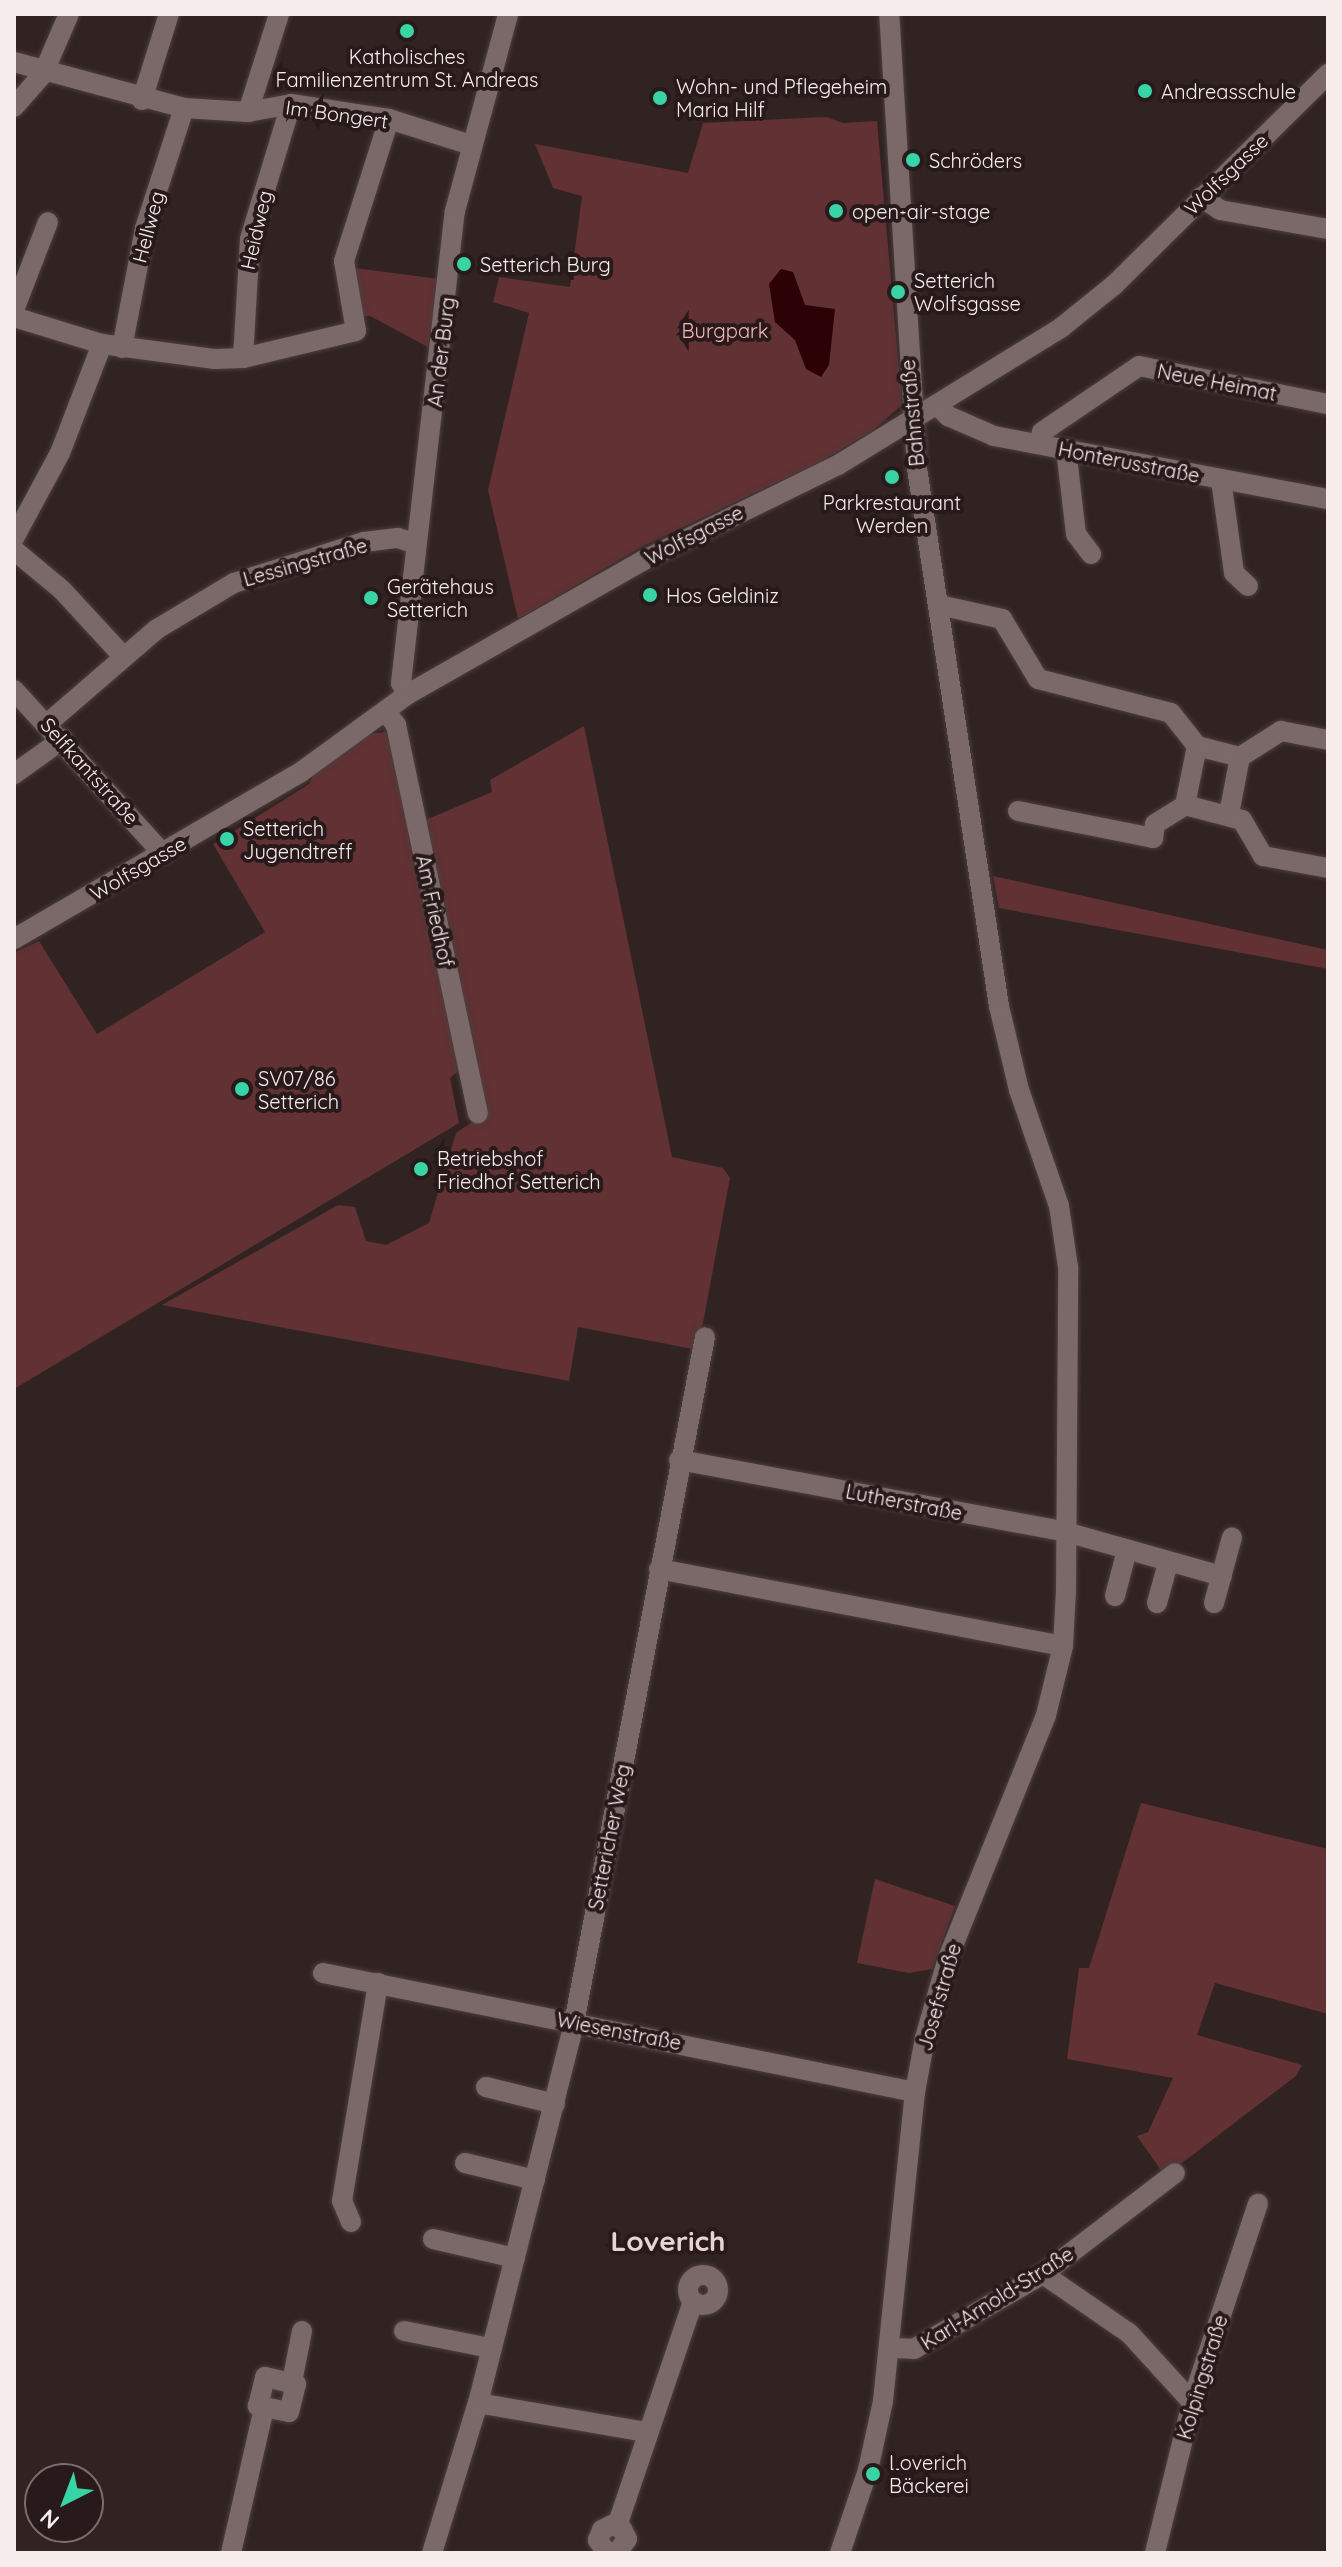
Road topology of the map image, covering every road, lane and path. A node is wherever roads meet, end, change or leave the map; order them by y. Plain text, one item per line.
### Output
1 (69, 14) edge
2 (169, 14) edge
3 (279, 14) edge
4 (508, 14) edge
5 (889, 14) edge
6 (14, 62) edge
7 (43, 74) junction
8 (1328, 74) edge
9 (142, 100) junction
10 (291, 104) junction
11 (14, 107) edge
12 (184, 108) junction
13 (248, 112) junction
14 (389, 119) junction
15 (471, 145) junction
16 (1201, 197) junction
17 (48, 222) dead end
18 (1328, 229) edge
19 (14, 310) edge
20 (14, 317) edge
21 (112, 346) junction
22 (243, 358) junction
23 (1328, 404) edge
24 (937, 405) junction
25 (911, 421) junction
26 (1039, 444) junction
27 (1066, 449) junction
28 (1221, 480) junction
29 (1328, 499) edge
30 (14, 538) edge
31 (416, 544) junction
32 (14, 550) edge
33 (1091, 554) dead end
34 (1248, 586) dead end
35 (939, 605) junction
36 (123, 656) junction
37 (14, 690) edge
38 (408, 694) junction
39 (385, 711) junction
40 (55, 731) junction
41 (1328, 740) edge
42 (1197, 746) junction
43 (1240, 757) junction
44 (14, 774) edge
45 (1185, 805) junction
46 (1018, 811) dead end
47 (1229, 814) junction
48 (163, 854) junction
49 (1328, 868) edge
50 (14, 939) edge
51 (478, 1113) dead end
52 (705, 1337) dead end
53 (1068, 1451) joint
54 (679, 1460) junction
55 (1066, 1532) junction
56 (1232, 1537) dead end
57 (1127, 1550) junction
58 (1168, 1563) junction
59 (659, 1569) junction
60 (1222, 1576) junction
61 (1115, 1596) dead end
62 (1157, 1603) dead end
63 (1214, 1603) dead end
64 (1063, 1646) junction
65 (323, 1973) dead end
66 (378, 1983) junction
67 (574, 2023) junction
68 (486, 2087) dead end
69 (915, 2092) junction
70 (555, 2104) junction
71 (465, 2163) dead end
72 (1175, 2173) dead end
73 (535, 2180) junction
74 (1258, 2204) dead end
75 (351, 2222) dead end
76 (433, 2239) dead end
77 (515, 2258) junction
78 (1043, 2274) junction
79 (693, 2301) dead end
80 (302, 2331) dead end
81 (404, 2331) dead end
82 (490, 2348) junction
83 (890, 2348) junction
84 (1192, 2402) junction
85 (478, 2403) junction
86 (646, 2432) junction
87 (617, 2526) junction
88 (231, 2553) edge
89 (432, 2553) edge
90 (607, 2553) edge
91 (617, 2553) edge
92 (840, 2553) edge
93 (1155, 2553) edge

1 - 7 street
2 - 9 street
3 - 13 street
4 - 15 street, An der Burg
5 - 25 street, Bahnstraße
6 - 7 street, Im Bongert
7 - 9 street, Im Bongert
7 - 11 street
8 - 16 street, Wolfsgasse
9 - 12 street, Im Bongert
10 - 13 street, Im Bongert
10 - 14 street, Im Bongert
10 - 22 street, Heidweg
12 - 13 street, Im Bongert
12 - 21 street, Hellweg
14 - 15 street, Im Bongert
14 - 22 street
15 - 31 street, An der Burg
16 - 18 street
16 - 24 street, Wolfsgasse
17 - 19 street
20 - 21 street
21 - 22 street
21 - 30 street, Hellweg
23 - 26 street, Neue Heimat
24 - 25 street, Wolfsgasse
24 - 26 street, Honterusstraße
25 - 35 street, Bahnstraße
25 - 38 street, Wolfsgasse
26 - 27 street, Honterusstraße
27 - 28 street, Honterusstraße
27 - 33 street
28 - 29 street, Honterusstraße
28 - 34 street
31 - 36 street, Lessingstraße
31 - 38 street, An der Burg
32 - 36 street
35 - 42 street
35 - 53 street, Bahnstraße
36 - 40 street, Lessingstraße
37 - 40 street, Selfkantstraße
38 - 39 street, Wolfsgasse
39 - 48 street, Wolfsgasse
39 - 51 street, Am Friedhof
40 - 44 street, Lessingstraße
40 - 48 street, Selfkantstraße
41 - 43 street
42 - 43 street
42 - 45 street
43 - 47 street
45 - 46 street
45 - 47 street
47 - 49 street
48 - 50 street, Wolfsgasse
52 - 54 street, Settericher Weg
53 - 55 street, Josefstraße
54 - 55 street, Lutherstraße
54 - 59 street, Settericher Weg
55 - 57 street, Lutherstraße
55 - 64 street, Josefstraße
56 - 60 street
57 - 58 street, Lutherstraße
57 - 61 street
58 - 60 street, Lutherstraße
58 - 62 street
59 - 64 street
59 - 67 street, Settericher Weg
60 - 63 street
64 - 69 street, Josefstraße
65 - 66 street, Wiesenstraße
66 - 67 street, Wiesenstraße
66 - 75 street
67 - 69 street, Wiesenstraße
67 - 70 street, Settericher Weg
68 - 70 street
69 - 83 street, Josefstraße
70 - 73 street, Settericher Weg
71 - 73 street
72 - 78 street, Karl-Arnold-Straße
73 - 77 street, Settericher Weg
74 - 84 street, Kolpingstraße
76 - 77 street
77 - 82 street, Settericher Weg
78 - 83 street, Karl-Arnold-Straße
78 - 84 street
79 - 86 street
80 - 88 street
81 - 82 street
82 - 85 street, Settericher Weg
83 - 92 street, Josefstraße
84 - 93 street, Kolpingstraße
85 - 86 street
85 - 89 street, Settericher Weg
86 - 87 street
87 - 90 street
87 - 91 street

